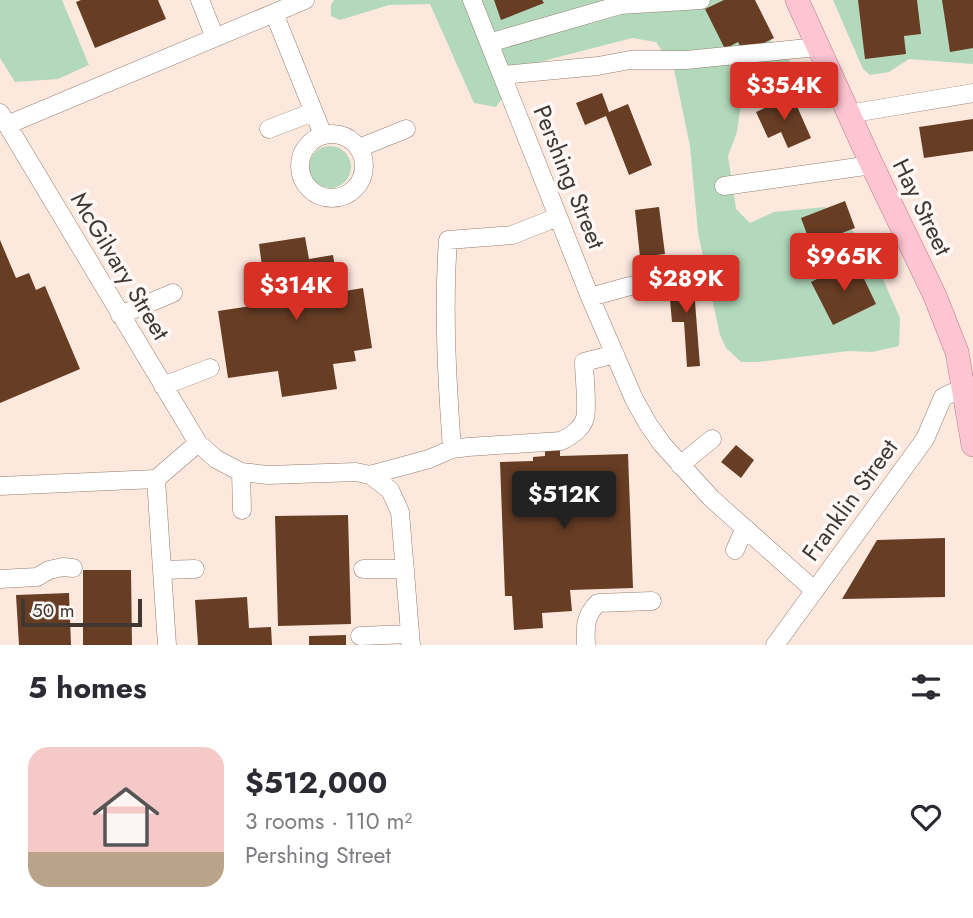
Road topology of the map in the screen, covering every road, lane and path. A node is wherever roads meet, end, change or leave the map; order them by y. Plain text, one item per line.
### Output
1 (200, 0) edge
2 (305, 0) edge
3 (472, 0) edge
4 (701, 0) edge
5 (797, 0) edge
6 (274, 13) junction
7 (215, 38) junction
8 (489, 43) junction
9 (818, 47) junction
10 (502, 75) junction
11 (973, 93) edge
12 (313, 112) junction
13 (848, 114) junction
14 (4, 119) edge
15 (269, 129) dead end
16 (406, 129) dead end
17 (323, 135) junction
18 (359, 148) junction
19 (872, 165) junction
20 (724, 186) dead end
21 (558, 217) junction
22 (630, 286) dead end
23 (173, 293) dead end
24 (590, 298) junction
25 (120, 315) junction
26 (615, 354) junction
27 (210, 368) dead end
28 (163, 386) junction
29 (968, 388) edge
30 (712, 439) dead end
31 (198, 443) junction
32 (973, 445) edge
33 (452, 449) junction
34 (680, 465) junction
35 (0, 468) edge
36 (241, 472) junction
37 (370, 475) junction
38 (156, 479) junction
39 (1, 486) edge
40 (243, 510) dead end
41 (745, 528) junction
42 (735, 550) dead end
43 (73, 568) dead end
44 (195, 569) dead end
45 (363, 569) dead end
46 (405, 569) junction
47 (162, 570) junction
48 (0, 579) edge
49 (814, 590) junction
50 (652, 601) dead end
51 (360, 636) dead end
52 (410, 639) edge
53 (166, 645) edge
54 (586, 645) edge
55 (775, 645) edge

1 - 7 street
2 - 6 street
3 - 8 street, Pershing Street
4 - 8 street
5 - 9 main road, Hay Street
6 - 7 street
6 - 12 street
7 - 14 street
8 - 10 street, Pershing Street
9 - 10 street
9 - 13 main road, Hay Street
10 - 21 street, Pershing Street
11 - 13 street
12 - 15 street
12 - 17 street
13 - 19 main road, Hay Street
14 - 25 street, McGilvary Street
16 - 18 street
17 - 18 street
17 - 18 street
19 - 20 street
19 - 29 main road, Hay Street
21 - 24 street, Pershing Street
21 - 33 street
22 - 24 street
23 - 25 street
24 - 26 street, Pershing Street
25 - 28 street, McGilvary Street
26 - 33 street
26 - 34 street, Pershing Street
27 - 28 street
28 - 31 street, McGilvary Street
29 - 32 main road, Hay Street
29 - 49 street, Franklin Street
30 - 34 street
31 - 36 street
31 - 38 street
33 - 37 street
34 - 41 street, Pershing Street
35 - 39 street
36 - 37 street
36 - 40 street
37 - 46 street
38 - 39 street
38 - 47 street
41 - 42 street
41 - 49 street, Pershing Street
43 - 48 street
44 - 47 street
45 - 46 street
46 - 52 street
47 - 53 street
49 - 55 street, Franklin Street
50 - 54 street
51 - 52 street

